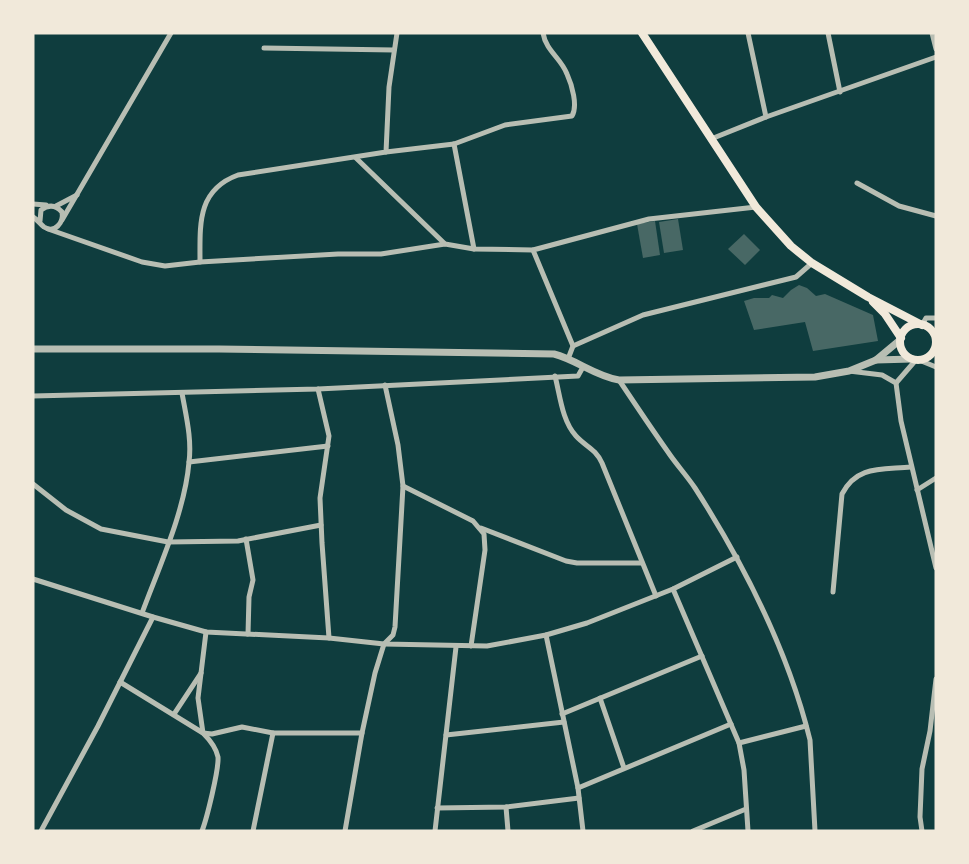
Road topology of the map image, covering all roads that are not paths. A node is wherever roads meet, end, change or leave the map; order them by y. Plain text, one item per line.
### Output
1 (171, 33) edge
2 (397, 33) edge
3 (543, 33) edge
4 (642, 33) edge
5 (748, 33) edge
6 (828, 33) edge
7 (932, 33) edge
8 (264, 48) dead end
9 (936, 49) edge
10 (394, 50) junction
11 (936, 57) edge
12 (840, 92) junction
13 (766, 117) junction
14 (711, 139) junction
15 (454, 144) junction
16 (386, 152) junction
17 (356, 158) junction
18 (857, 183) dead end
19 (78, 194) junction
20 (33, 204) edge
21 (48, 206) junction
22 (56, 206) junction
23 (756, 207) junction
24 (936, 216) edge
25 (33, 217) edge
26 (40, 221) junction
27 (61, 222) junction
28 (48, 229) junction
29 (70, 237) junction
30 (445, 244) junction
31 (474, 249) junction
32 (533, 250) junction
33 (200, 262) junction
34 (812, 263) junction
35 (868, 297) junction
36 (936, 318) edge
37 (923, 326) junction
38 (936, 329) edge
39 (900, 339) junction
40 (573, 346) junction
41 (33, 349) edge
42 (935, 349) edge
43 (568, 359) junction
44 (876, 360) junction
45 (915, 360) junction
46 (583, 367) junction
47 (936, 367) edge
48 (849, 371) junction
49 (555, 376) junction
50 (619, 380) junction
51 (896, 383) junction
52 (384, 385) junction
53 (318, 389) junction
54 (182, 393) junction
55 (33, 396) edge
56 (328, 446) junction
57 (189, 462) junction
58 (911, 467) junction
59 (936, 478) edge
60 (33, 484) edge
61 (403, 486) junction
62 (917, 490) junction
63 (321, 525) junction
64 (480, 527) junction
65 (246, 539) junction
66 (168, 542) junction
67 (737, 557) junction
68 (642, 563) junction
69 (936, 565) edge
70 (33, 579) edge
71 (673, 589) junction
72 (833, 592) dead end
73 (656, 596) junction
74 (142, 613) junction
75 (153, 617) junction
76 (206, 632) junction
77 (248, 634) junction
78 (546, 635) junction
79 (329, 638) junction
80 (384, 645) junction
81 (471, 646) junction
82 (456, 647) junction
83 (702, 656) junction
84 (202, 671) junction
85 (936, 679) edge
86 (120, 682) junction
87 (600, 698) junction
88 (174, 714) junction
89 (562, 714) junction
90 (564, 722) junction
91 (731, 724) junction
92 (806, 726) junction
93 (933, 729) edge
94 (203, 733) junction
95 (273, 733) junction
96 (362, 733) junction
97 (447, 735) junction
98 (739, 743) junction
99 (624, 768) junction
100 (578, 788) junction
101 (579, 798) junction
102 (506, 807) junction
103 (437, 808) junction
104 (746, 809) junction
105 (41, 831) edge
106 (202, 831) edge
107 (252, 831) edge
108 (345, 831) edge
109 (435, 831) edge
110 (508, 831) edge
111 (583, 831) edge
112 (693, 831) edge
113 (748, 831) edge
114 (815, 831) edge
115 (922, 831) edge

1 - 19 street
2 - 10 street
3 - 15 street
4 - 14 main road
5 - 13 street
6 - 12 street
7 - 9 street
8 - 10 street
10 - 16 street
11 - 12 street
12 - 13 street
13 - 14 street
14 - 23 main road
15 - 16 street
15 - 31 street
16 - 17 street
17 - 30 street
17 - 33 street
18 - 24 street
19 - 22 street
19 - 27 street
20 - 21 street
21 - 22 street
21 - 26 street
22 - 27 street
23 - 32 street
23 - 34 main road
25 - 26 street
26 - 28 street
27 - 28 street
27 - 29 street
28 - 29 street
29 - 33 street
30 - 31 street
30 - 33 street
31 - 32 street
32 - 40 street
34 - 35 main road
34 - 40 street
35 - 37 main road
35 - 39 main road
36 - 37 street
37 - 38 main road
37 - 39 main road
37 - 42 main road
39 - 44 street
39 - 45 main road
40 - 43 street
41 - 43 street
42 - 45 main road
43 - 46 street
44 - 45 street
44 - 48 street
45 - 47 street
45 - 51 street
46 - 49 street
46 - 50 street
48 - 50 street
48 - 51 street
49 - 52 street
49 - 68 street
50 - 67 street
51 - 58 street
52 - 53 street
52 - 61 street
53 - 54 street
53 - 56 street
54 - 55 street
54 - 57 street
56 - 57 street
56 - 63 street
57 - 66 street
58 - 62 street
58 - 72 street
59 - 62 street
60 - 66 street
61 - 64 street
61 - 80 street
62 - 69 street
63 - 65 street
63 - 79 street
64 - 68 street
64 - 81 street
65 - 66 street
65 - 77 street
66 - 74 street
67 - 71 street
67 - 92 street
68 - 73 street
70 - 74 street
71 - 73 street
71 - 83 street
73 - 78 street
74 - 75 street
75 - 76 street
75 - 86 street
76 - 77 street
76 - 84 street
77 - 79 street
78 - 81 street
78 - 89 street
79 - 80 street
80 - 82 street
80 - 96 street
81 - 82 street
82 - 97 street
83 - 87 street
83 - 91 street
84 - 88 street
84 - 94 street
85 - 93 street
86 - 88 street
86 - 105 street
87 - 89 street
87 - 99 street
88 - 94 street
89 - 90 street
90 - 97 street
90 - 100 street
91 - 98 street
91 - 99 street
92 - 98 street
92 - 114 street
93 - 115 street
94 - 95 street
94 - 106 street
95 - 96 street
95 - 107 street
96 - 108 street
97 - 103 street
98 - 104 street
99 - 100 street
100 - 101 street
101 - 102 street
101 - 111 street
102 - 103 street
102 - 110 street
103 - 109 street
104 - 112 street
104 - 113 street

